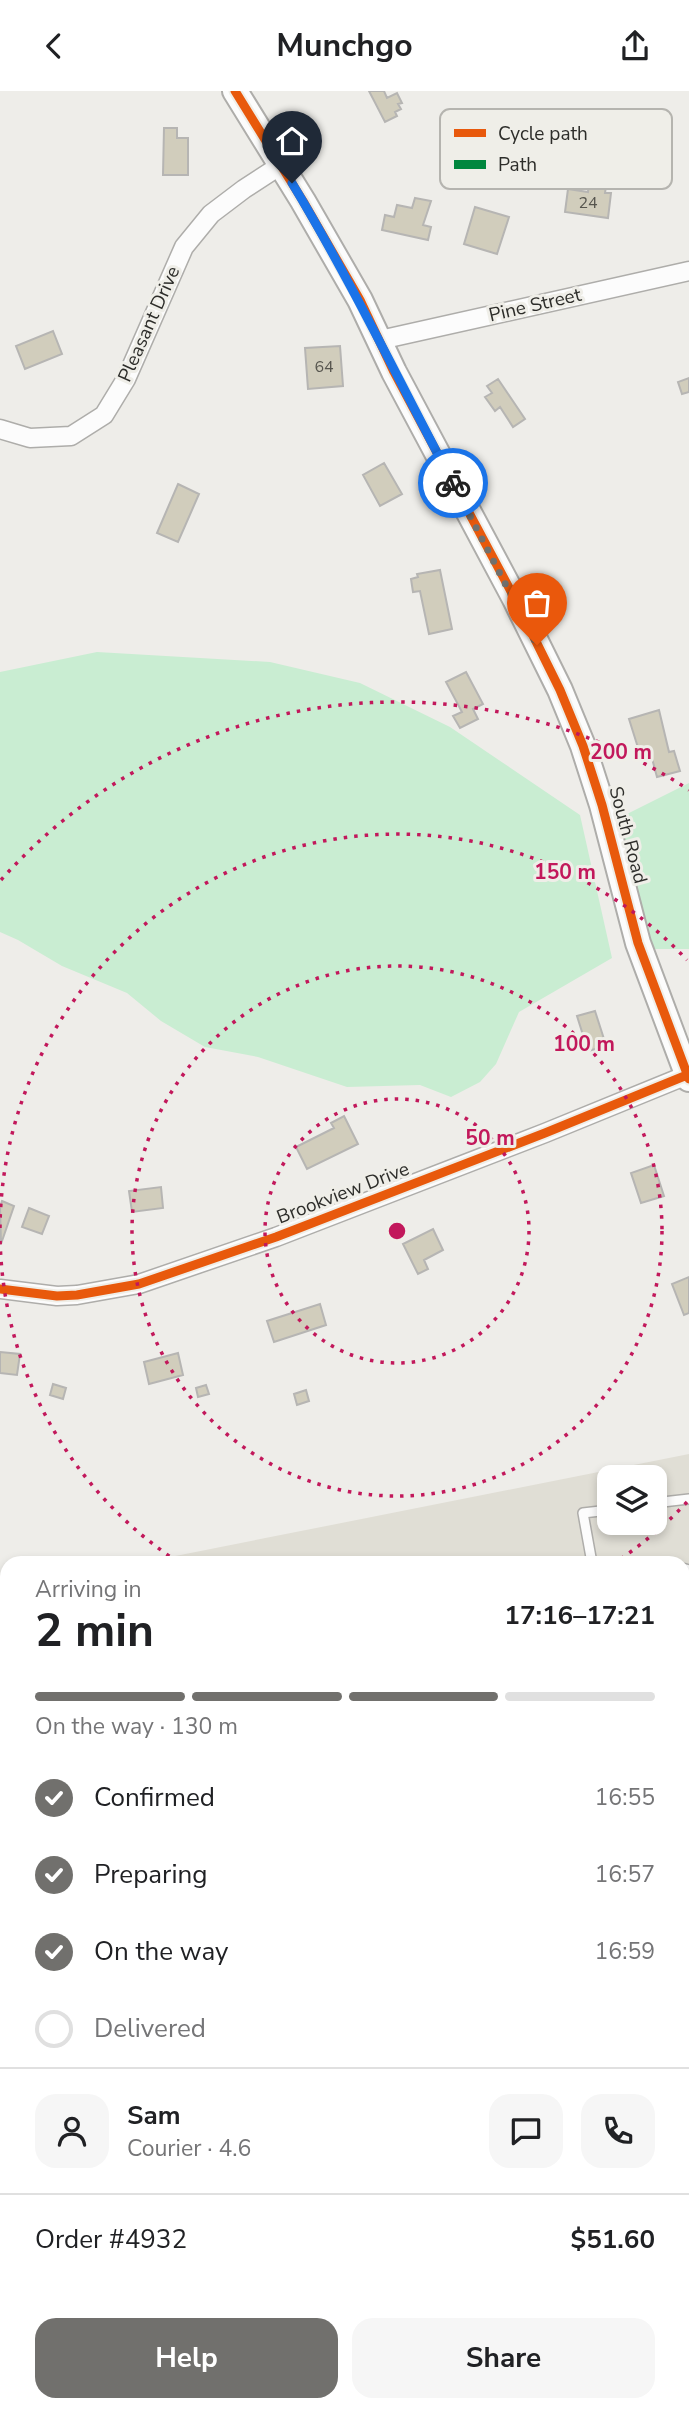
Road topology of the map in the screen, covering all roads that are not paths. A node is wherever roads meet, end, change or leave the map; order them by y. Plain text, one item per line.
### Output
1 (235, 91) edge
2 (281, 165) junction
3 (689, 271) edge
4 (380, 340) junction
5 (0, 429) edge
6 (688, 1077) edge
7 (0, 1289) edge
8 (689, 1499) edge
9 (667, 1502) edge
10 (597, 1511) edge
11 (591, 1556) edge

1 - 2 street, South Road
2 - 4 street, South Road
2 - 5 street, Pleasant Drive
3 - 4 street, Pine Street
4 - 6 street, South Road
6 - 7 street, Brookview Drive
8 - 9 lane
10 - 11 lane

